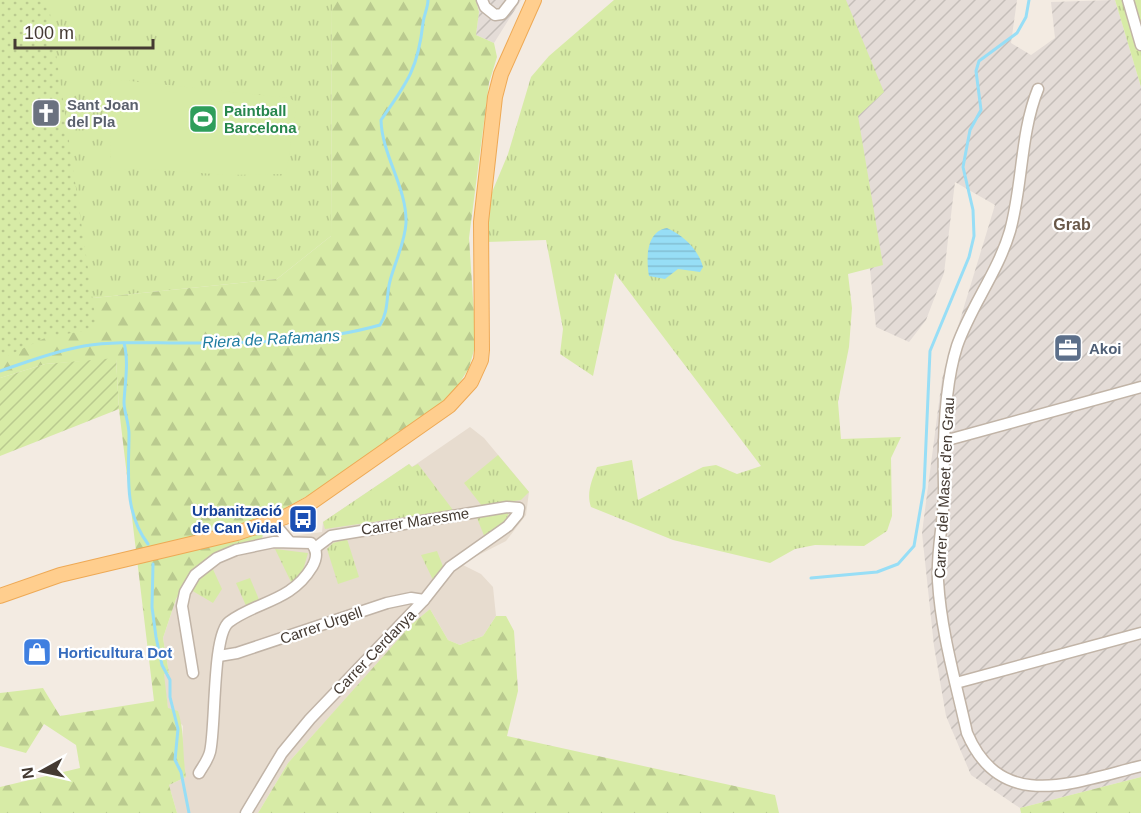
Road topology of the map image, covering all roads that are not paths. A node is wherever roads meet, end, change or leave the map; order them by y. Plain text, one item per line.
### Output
1 (482, 0) edge
2 (513, 0) edge
3 (534, 0) edge
4 (1128, 0) edge
5 (1141, 45) edge
6 (1038, 89) dead end
7 (1141, 387) edge
8 (944, 441) junction
9 (519, 508) joint
10 (268, 524) junction
11 (289, 541) junction
12 (270, 543) junction
13 (315, 548) junction
14 (0, 596) edge
15 (424, 600) junction
16 (1141, 633) edge
17 (219, 656) junction
18 (193, 673) dead end
19 (956, 683) junction
20 (1141, 766) edge
21 (199, 773) dead end
22 (246, 813) edge

1 - 2 street
3 - 10 main road
4 - 5 street
6 - 8 street, Carrer del Maset d'en Grau
7 - 8 street
8 - 19 street, Carrer del Maset d'en Grau
9 - 13 street, Carrer Maresme
9 - 15 street, Carrer Cerdanya
10 - 11 street
10 - 12 street
10 - 14 main road
11 - 12 street
11 - 13 street
12 - 18 street
13 - 17 street
15 - 17 street, Carrer Urgell
15 - 22 street, Carrer Cerdanya
16 - 19 street
17 - 21 street
19 - 20 street, Carrer del Maset d'en Grau

